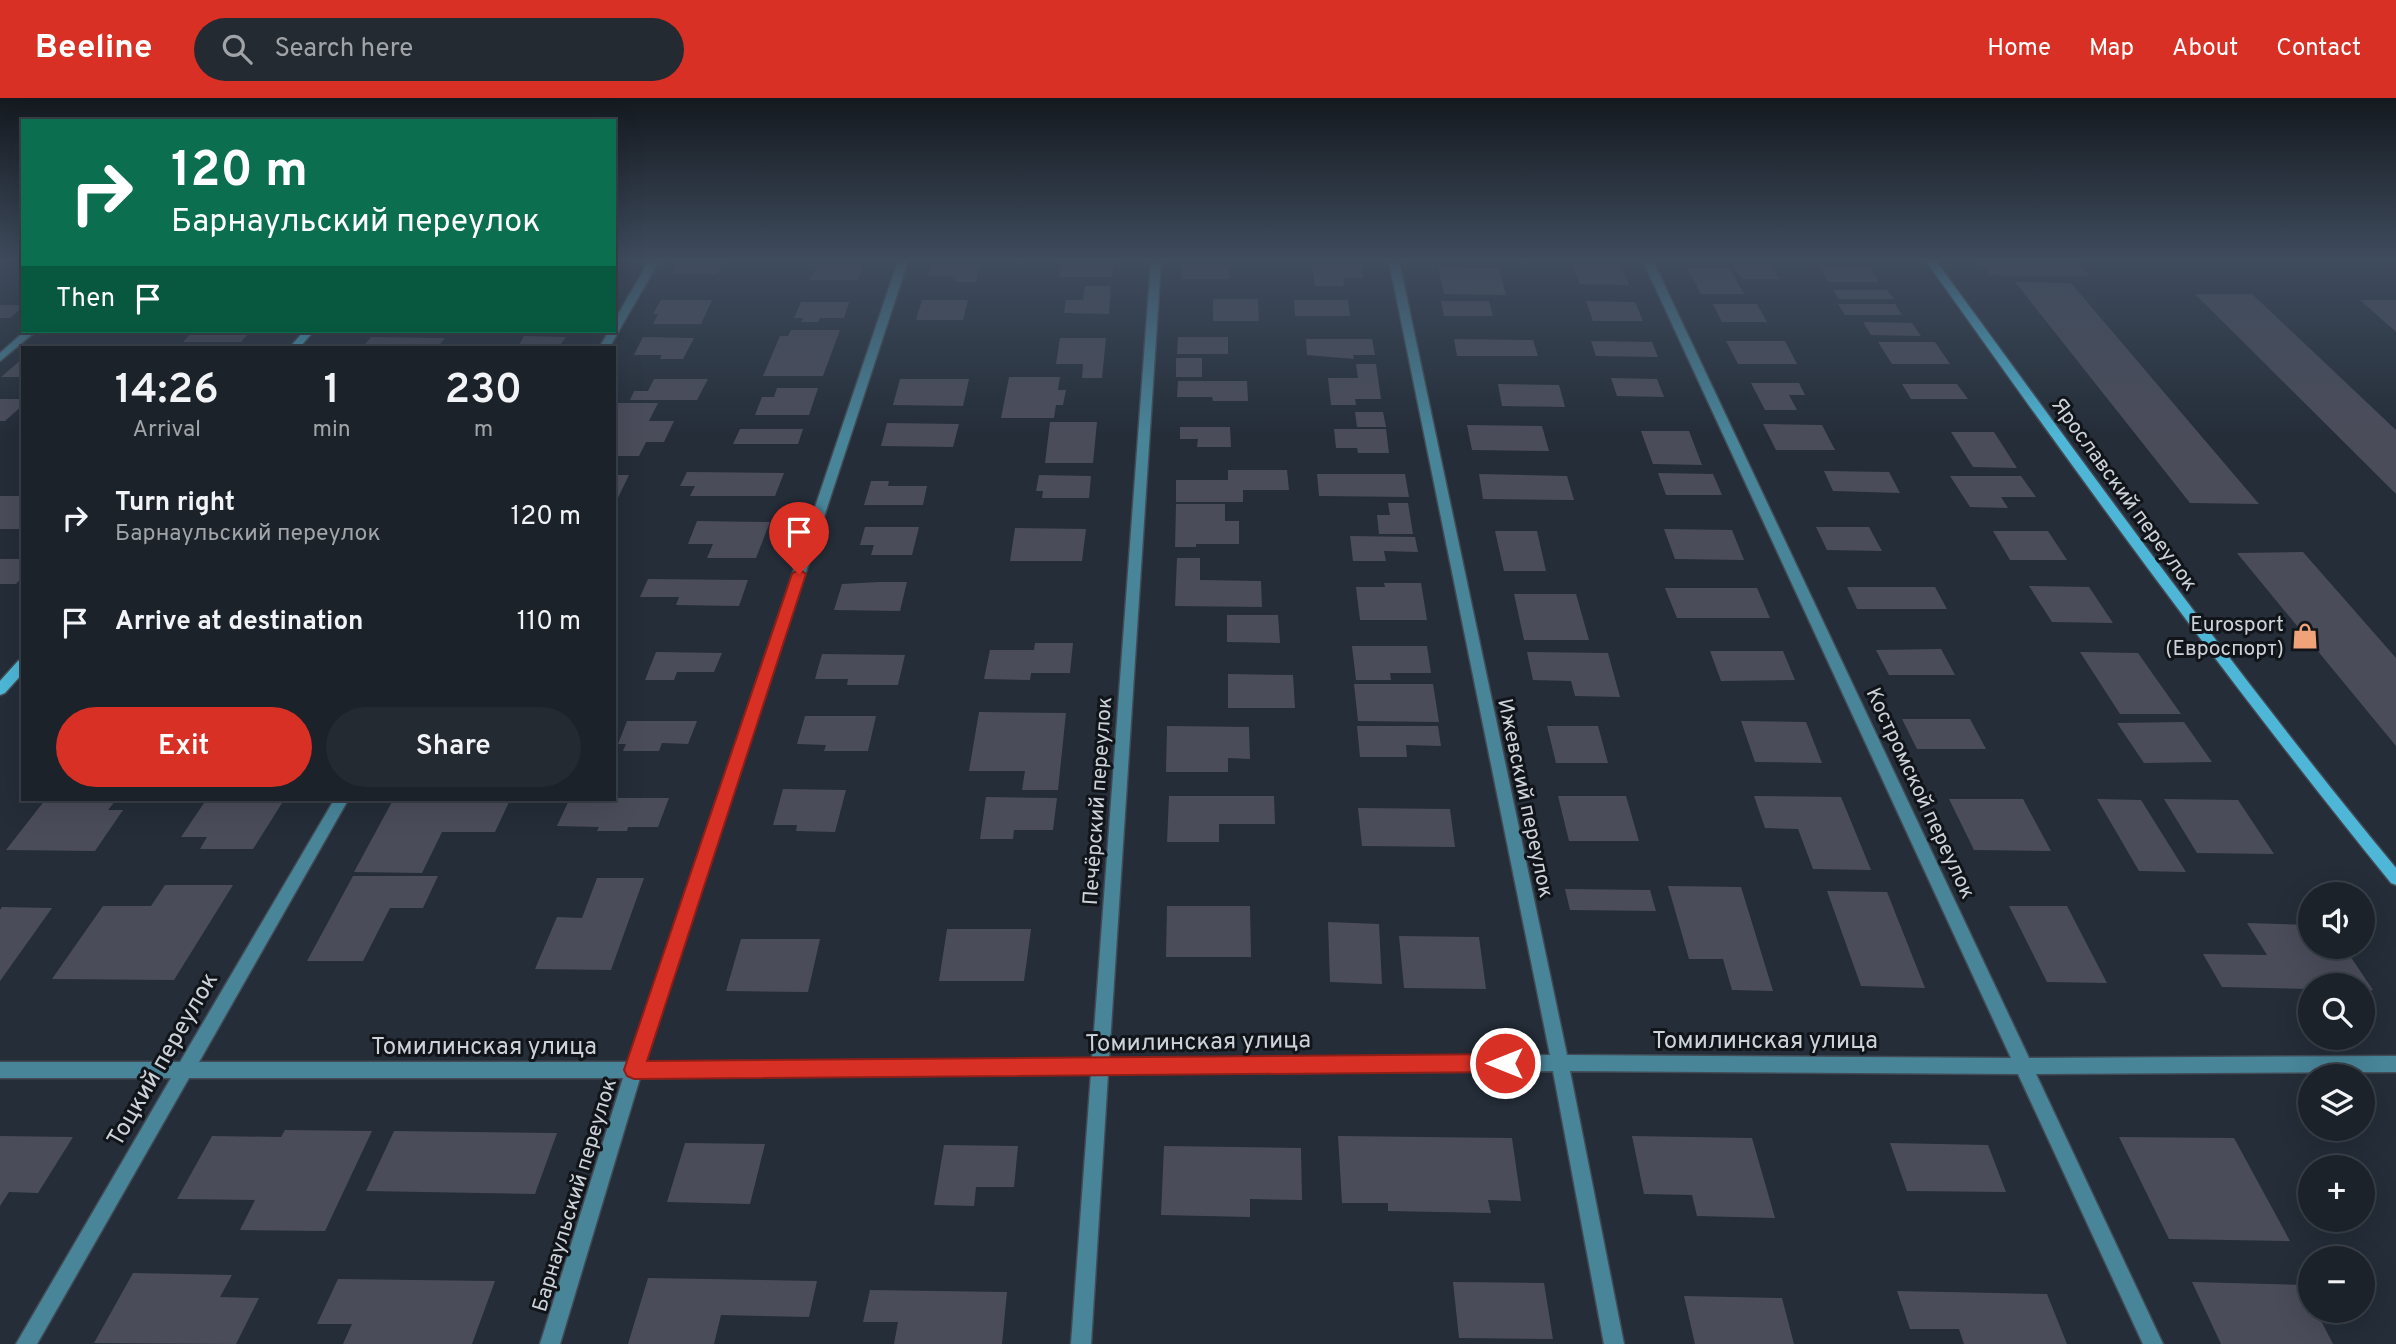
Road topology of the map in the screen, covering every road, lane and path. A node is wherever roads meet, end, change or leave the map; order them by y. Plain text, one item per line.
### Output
1 (884, 319) edge
2 (1152, 319) edge
3 (1406, 319) edge
4 (1675, 319) edge
5 (1973, 319) edge
6 (29, 333) edge
7 (0, 358) edge
8 (21, 666) edge
9 (0, 690) edge
10 (340, 801) edge
11 (2396, 879) edge
12 (1560, 1063) junction
13 (2396, 1064) edge
14 (2026, 1066) junction
15 (1099, 1067) junction
16 (0, 1070) edge
17 (184, 1070) junction
18 (634, 1070) junction
19 (26, 1344) edge
20 (550, 1344) edge
21 (1080, 1344) edge
22 (1615, 1344) edge
23 (2153, 1344) edge

1 - 18 street, Барнаульский переулок
2 - 15 street, Печёрский переулок
3 - 12 street, Ижевский переулок
4 - 14 street, Костромской переулок
5 - 11 main road, Ярославский переулок
6 - 7 street
8 - 9 main road
10 - 17 street, Тоцкий переулок
12 - 14 street, Томилинская улица
12 - 15 street, Томилинская улица
12 - 22 street, Ижевский переулок
13 - 14 street, Томилинская улица
14 - 23 street, Костромской переулок
15 - 18 street, Томилинская улица
15 - 21 street, Печёрский переулок
16 - 17 street, Томилинская улица
17 - 18 street, Томилинская улица
17 - 19 street, Тоцкий переулок
18 - 20 street, Барнаульский переулок

